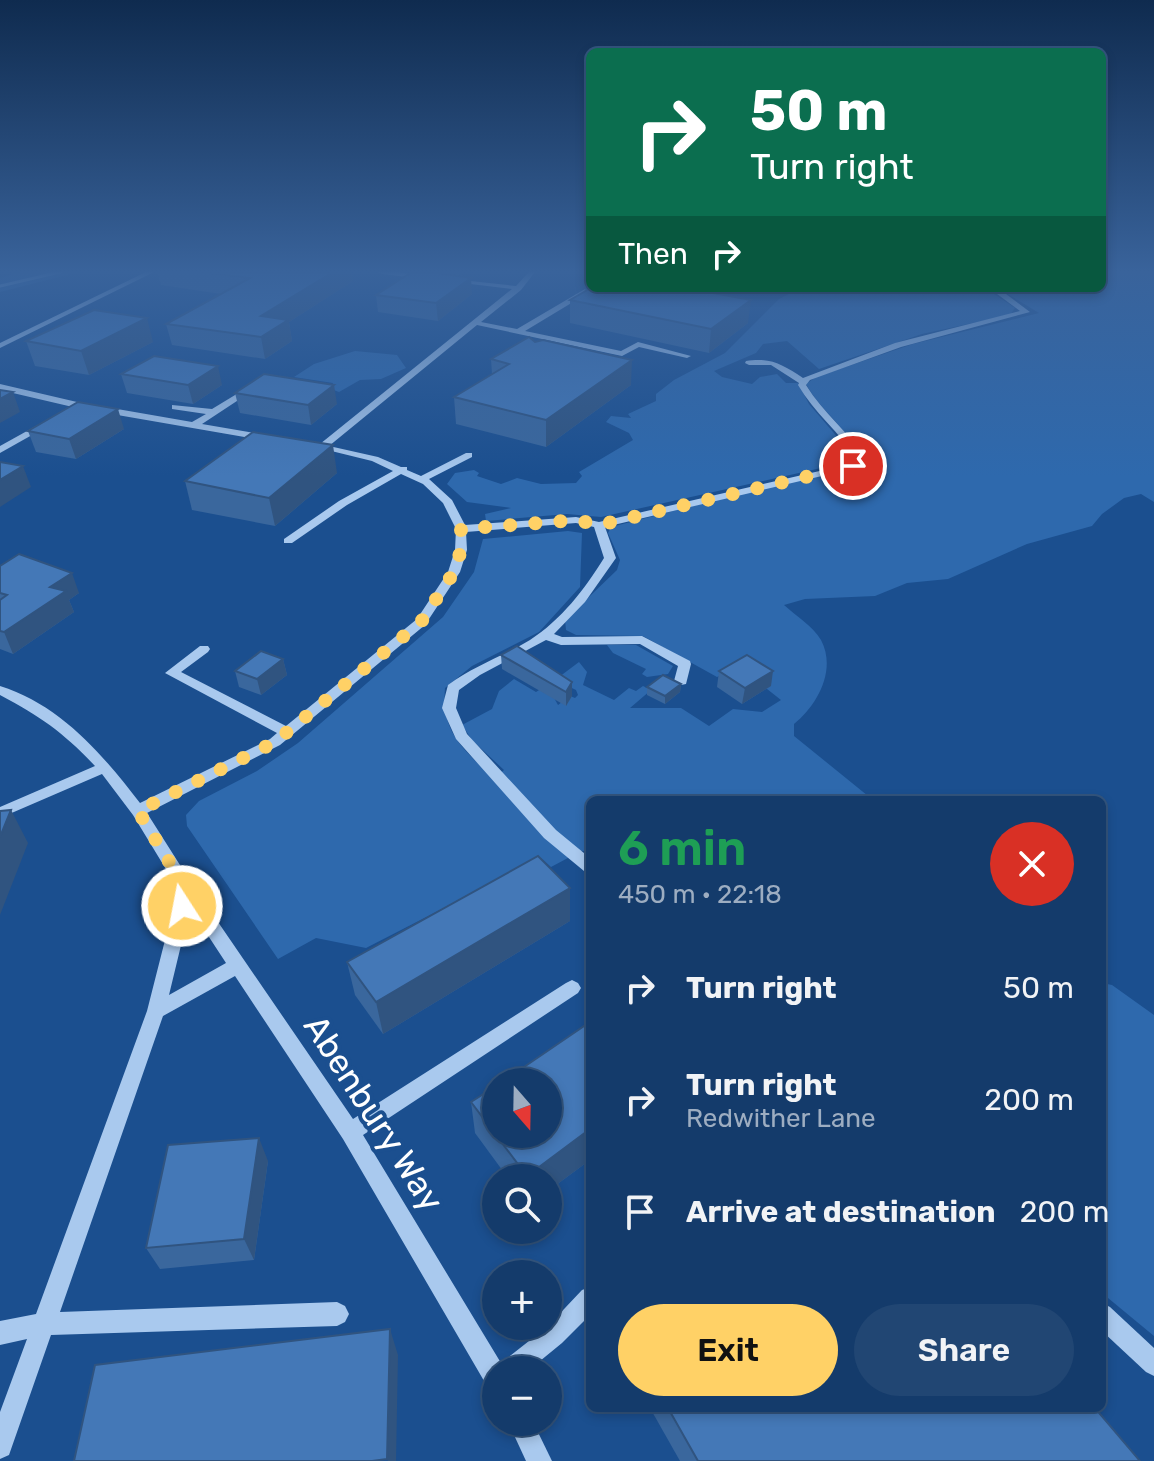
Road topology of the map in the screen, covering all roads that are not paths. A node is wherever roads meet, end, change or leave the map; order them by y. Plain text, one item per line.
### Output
1 (25, 340) edge
2 (455, 340) edge
3 (556, 340) edge
4 (917, 340) edge
5 (30, 341) edge
6 (569, 343) junction
7 (557, 351) edge
8 (687, 356) dead end
9 (749, 363) dead end
10 (804, 382) junction
11 (0, 387) edge
12 (240, 395) edge
13 (77, 405) junction
14 (175, 407) dead end
15 (213, 412) junction
16 (193, 426) junction
17 (279, 440) edge
18 (308, 445) edge
19 (322, 447) junction
20 (0, 450) edge
21 (469, 455) dead end
22 (403, 469) junction
23 (422, 479) junction
24 (599, 525) junction
25 (461, 529) junction
26 (288, 541) dead end
27 (545, 635) junction
28 (204, 649) dead end
29 (681, 681) edge
30 (0, 690) edge
31 (287, 732) junction
32 (105, 767) junction
33 (138, 811) junction
34 (0, 813) edge
35 (586, 864) edge
36 (186, 889) junction
37 (237, 966) junction
38 (572, 988) dead end
39 (156, 1011) junction
40 (350, 1132) junction
41 (586, 1302) edge
42 (337, 1314) dead end
43 (1106, 1319) edge
44 (44, 1324) junction
45 (0, 1333) edge
46 (483, 1356) edge
47 (528, 1356) edge
48 (1154, 1364) edge
49 (527, 1436) edge
50 (0, 1446) edge
51 (539, 1461) edge

1 - 5 street
2 - 19 street
3 - 6 street
4 - 10 street
6 - 7 street
6 - 8 street
9 - 10 street
10 - 24 street
11 - 13 street
12 - 15 street
13 - 16 street
13 - 20 street
14 - 15 street
15 - 16 street
16 - 17 street
18 - 19 street
19 - 22 street
21 - 23 street
22 - 23 street
22 - 26 street
23 - 25 street
24 - 25 street
24 - 27 street
25 - 31 street
27 - 29 street
27 - 35 street
28 - 31 street
30 - 32 street, Abenbury Way
31 - 33 street
32 - 33 street, Abenbury Way
32 - 34 street
33 - 36 street, Abenbury Way
36 - 37 street, Abenbury Way
36 - 39 street
37 - 39 street
37 - 40 street, Abenbury Way
38 - 40 street
39 - 44 street
40 - 46 street, Abenbury Way
41 - 47 street
42 - 44 street
43 - 48 street
44 - 45 street
44 - 50 street
49 - 51 street

